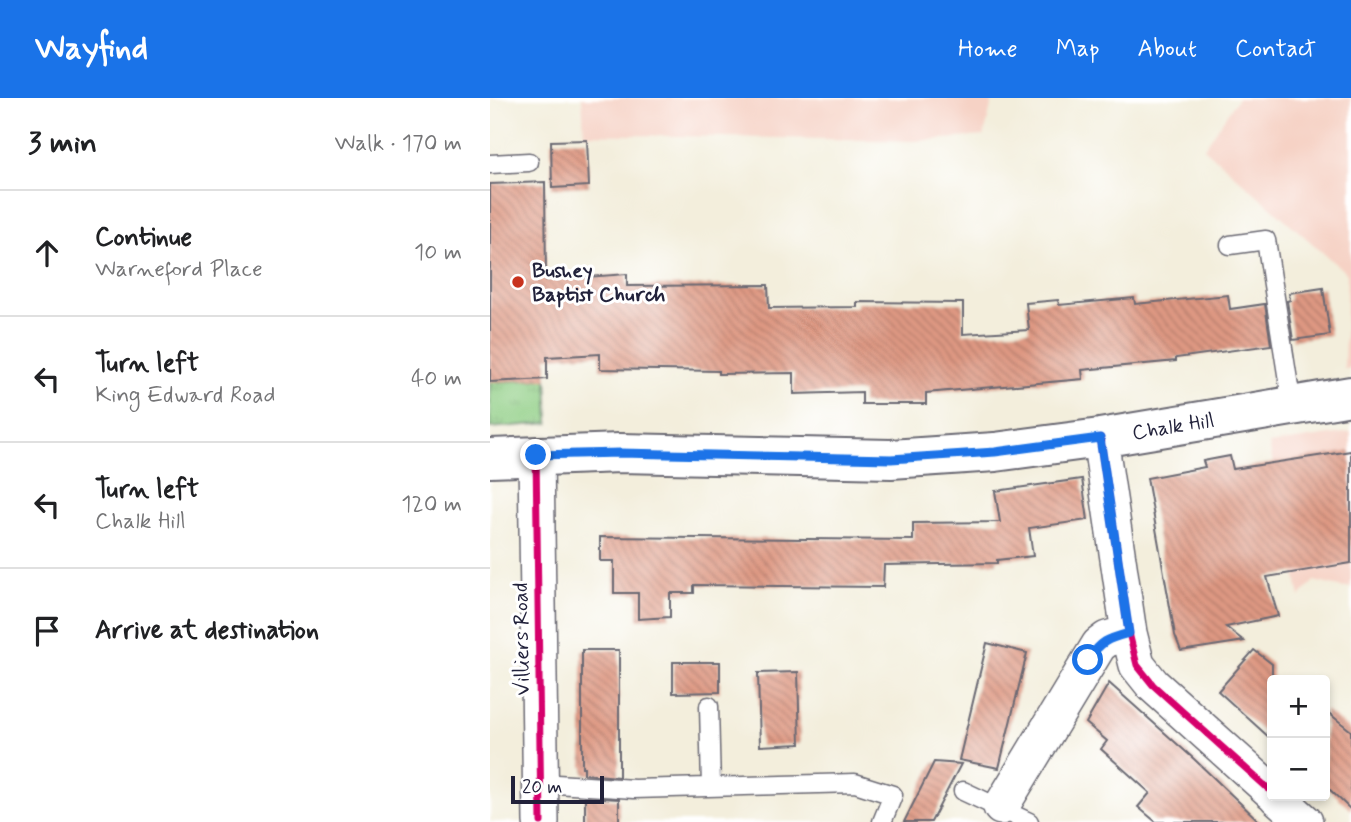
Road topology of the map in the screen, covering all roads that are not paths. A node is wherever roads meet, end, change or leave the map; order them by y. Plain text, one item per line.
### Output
1 (529, 162) dead end
2 (490, 164) edge
3 (1230, 245) dead end
4 (1351, 396) edge
5 (1292, 406) junction
6 (1100, 438) junction
7 (536, 455) junction
8 (490, 458) edge
9 (1129, 633) junction
10 (709, 706) dead end
11 (541, 783) junction
12 (711, 787) junction
13 (1267, 788) edge
14 (963, 791) dead end
15 (1282, 801) edge
16 (1015, 814) edge
17 (541, 822) edge
18 (882, 822) edge
19 (1305, 822) edge

1 - 2 lane
3 - 5 lane
4 - 5 main road, Chalk Hill
5 - 6 main road, Chalk Hill
6 - 7 main road, Chalk Hill
6 - 9 street
7 - 8 main road, Chalk Hill
7 - 11 street, Villiers Road
9 - 13 street
9 - 16 street
10 - 12 lane
11 - 12 lane
11 - 17 street, Villiers Road
12 - 18 lane
14 - 16 lane
15 - 19 street

